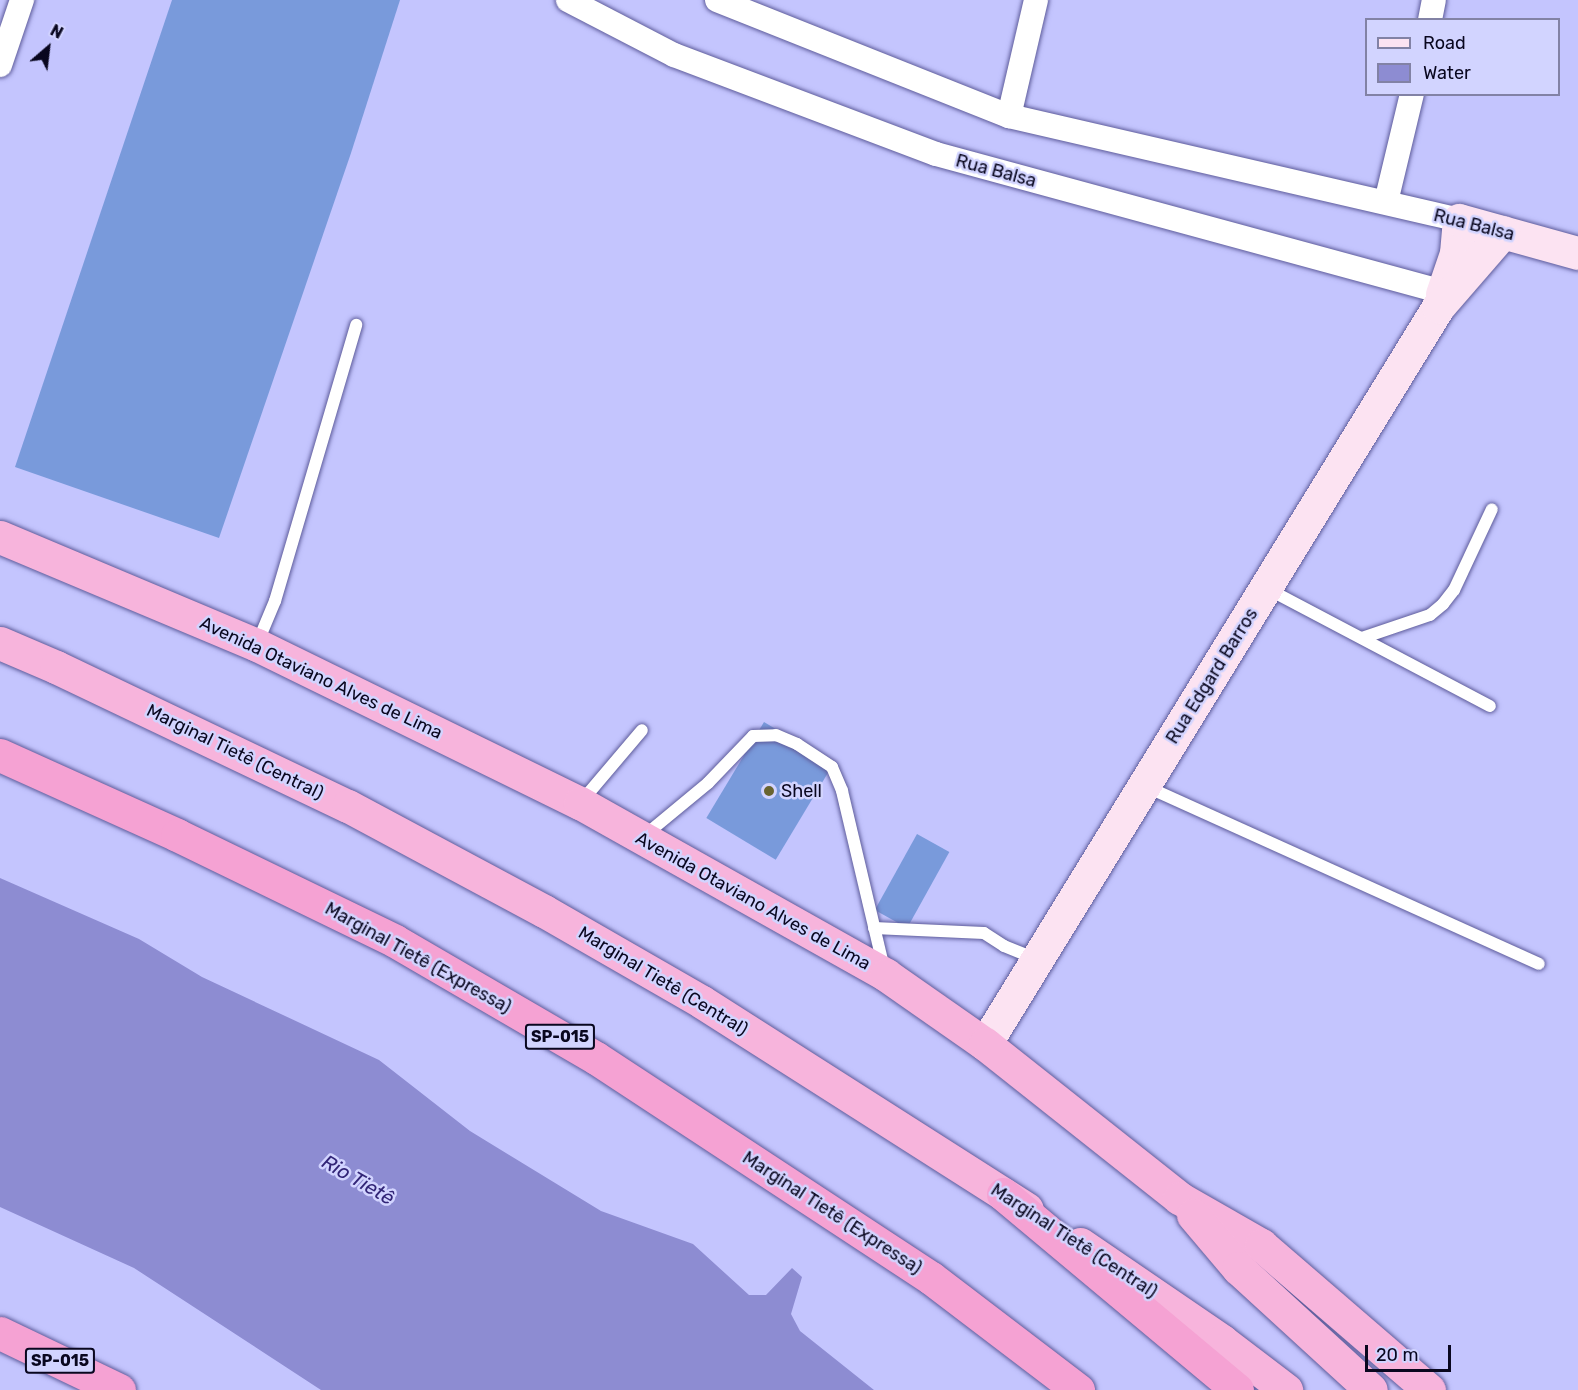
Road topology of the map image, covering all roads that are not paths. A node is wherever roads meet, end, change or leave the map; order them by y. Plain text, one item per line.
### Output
1 (22, 0) edge
2 (568, 0) edge
3 (717, 0) edge
4 (1036, 0) edge
5 (1434, 0) edge
6 (1430, 18) edge
7 (0, 65) edge
8 (1412, 96) edge
9 (1009, 116) junction
10 (1386, 202) junction
11 (1459, 220) junction
12 (1503, 231) junction
13 (1578, 253) edge
14 (1440, 299) junction
15 (356, 325) dead end
16 (1492, 509) dead end
17 (0, 537) edge
18 (1266, 588) junction
19 (1362, 638) junction
20 (0, 643) edge
21 (257, 645) junction
22 (1490, 706) dead end
23 (642, 730) dead end
24 (0, 755) edge
25 (1144, 786) junction
26 (580, 803) junction
27 (642, 838) junction
28 (874, 928) junction
29 (1037, 959) junction
30 (1539, 963) dead end
31 (886, 975) junction
32 (985, 1044) junction
33 (1003, 1194) junction
34 (1179, 1198) junction
35 (0, 1333) edge
36 (119, 1390) edge
37 (1078, 1390) edge
38 (1237, 1390) edge
39 (1286, 1390) edge
40 (1371, 1390) edge
41 (1429, 1390) edge

1 - 7 street
2 - 14 street, Rua Balsa
3 - 9 street, Rua Balsa
4 - 9 street
5 - 6 street
8 - 10 street
9 - 10 street, Rua Balsa
10 - 11 street, Rua Balsa
11 - 12 main road, Rua Balsa
11 - 14 main road, Rua Edgard Barros
12 - 13 main road, Rua Balsa
12 - 14 main road, Rua Edgard Barros
14 - 18 main road, Rua Edgard Barros
15 - 21 lane
16 - 19 lane
17 - 21 highway, Avenida Otaviano Alves de Lima
18 - 19 lane
18 - 25 main road, Rua Edgard Barros
19 - 22 lane
20 - 33 highway, Marginal Tietê (Central)
21 - 26 highway, Avenida Otaviano Alves de Lima
23 - 26 lane
24 - 37 highway, Marginal Tietê (Expressa) / SP-015
25 - 29 main road, Rua Edgard Barros
25 - 30 lane
26 - 27 highway, Avenida Otaviano Alves de Lima
27 - 28 lane
27 - 31 highway, Avenida Otaviano Alves de Lima
28 - 29 lane
28 - 31 lane
29 - 32 main road, Rua Edgard Barros
31 - 32 highway, Avenida Otaviano Alves de Lima
32 - 34 highway, Avenida Otaviano Alves de Lima
33 - 38 highway
33 - 39 highway, Marginal Tietê (Central)
34 - 40 highway
34 - 41 highway, Avenida Otaviano Alves de Lima
35 - 36 highway, SP-015

